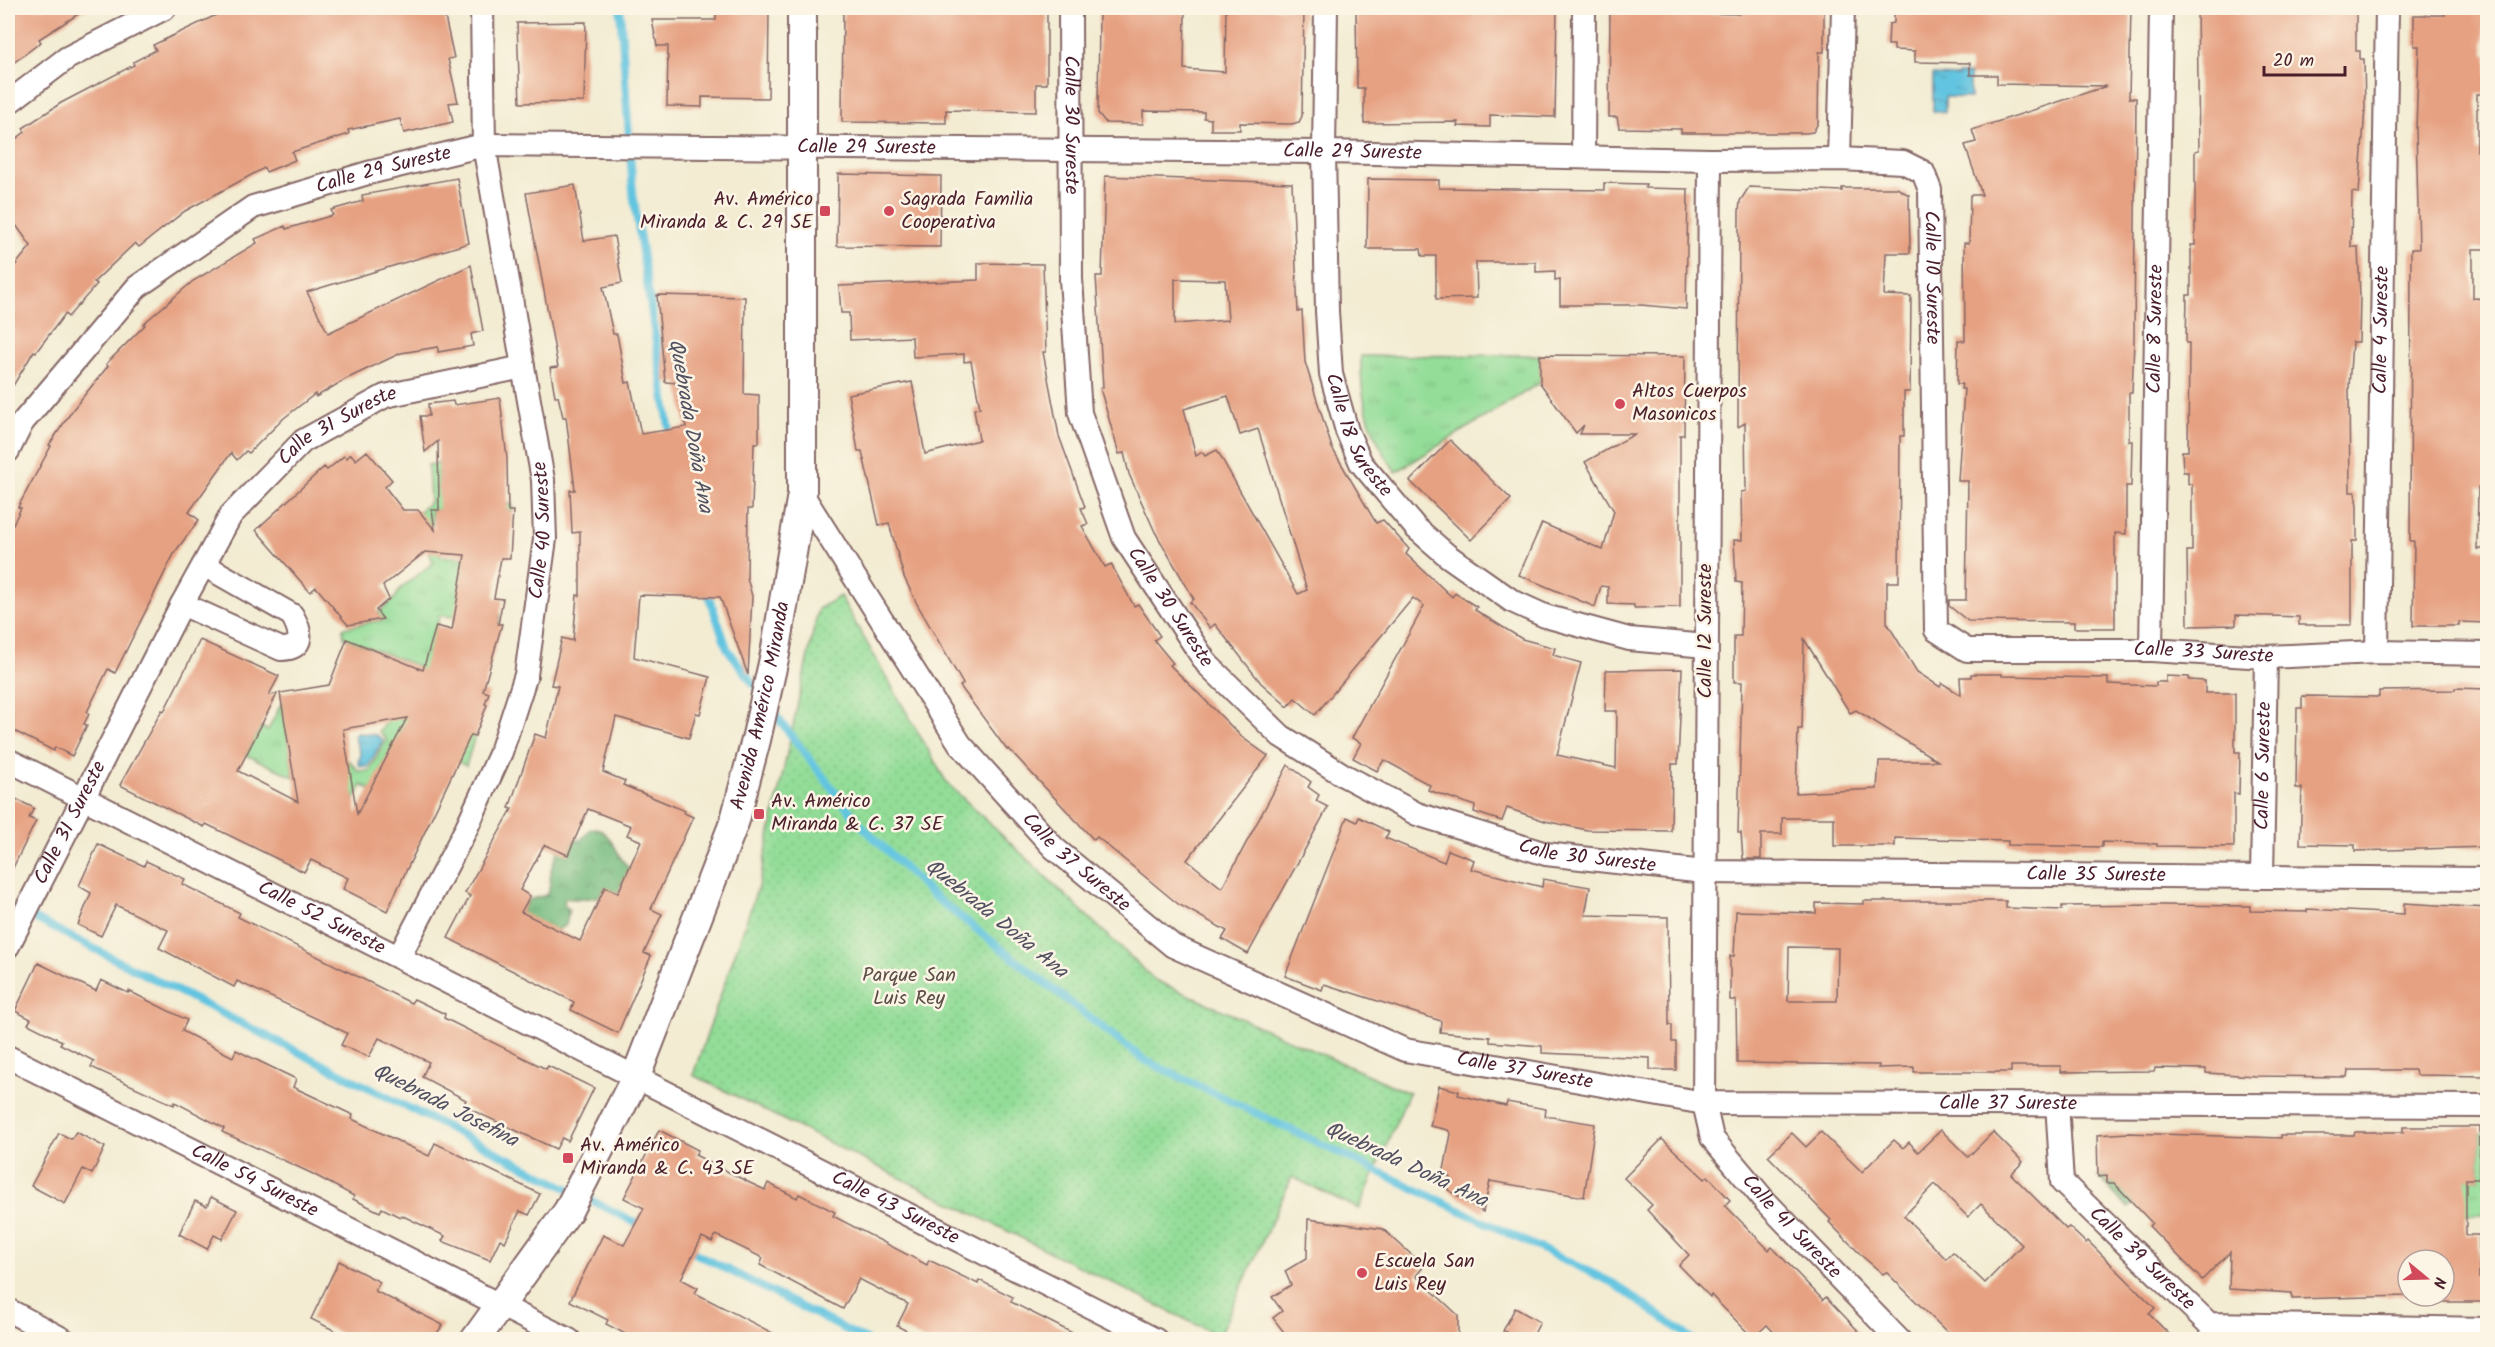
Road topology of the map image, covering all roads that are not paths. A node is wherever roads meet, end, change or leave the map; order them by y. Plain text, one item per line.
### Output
1 (165, 8) edge
2 (482, 8) edge
3 (802, 8) edge
4 (1070, 8) edge
5 (1326, 8) edge
6 (1584, 8) edge
7 (1843, 8) edge
8 (2161, 8) edge
9 (2387, 8) edge
10 (8, 103) edge
11 (484, 145) junction
12 (800, 147) junction
13 (1069, 151) junction
14 (1324, 152) junction
15 (1583, 156) junction
16 (1839, 159) junction
17 (1710, 160) junction
18 (523, 367) junction
19 (8, 451) edge
20 (802, 494) junction
21 (204, 565) junction
22 (182, 604) junction
23 (1936, 621) joint
24 (1706, 646) junction
25 (2151, 650) junction
26 (2377, 652) junction
27 (2487, 654) edge
28 (2266, 657) junction
29 (8, 760) edge
30 (83, 797) junction
31 (1704, 872) junction
32 (2262, 876) junction
33 (2487, 879) edge
34 (12, 937) edge
35 (399, 957) junction
36 (8, 1057) edge
37 (635, 1079) junction
38 (1704, 1103) junction
39 (2057, 1103) junction
40 (2487, 1106) edge
41 (502, 1306) junction
42 (8, 1310) edge
43 (2487, 1329) edge
44 (64, 1340) edge
45 (475, 1340) edge
46 (569, 1340) edge
47 (1156, 1340) edge
48 (1899, 1340) edge

1 - 10 street
2 - 11 street, Calle 40 Sureste
3 - 12 street, Avenida Américo Miranda
4 - 13 street, Calle 30 Sureste
5 - 14 street, Calle 18 Sureste
6 - 15 street
7 - 16 street
8 - 25 street, Calle 8 Sureste
9 - 26 street, Calle 4 Sureste
11 - 12 street, Calle 29 Sureste
11 - 18 street, Calle 40 Sureste
11 - 19 street, Calle 29 Sureste
12 - 13 street, Calle 29 Sureste
12 - 20 street, Avenida Américo Miranda
13 - 14 street, Calle 29 Sureste
13 - 31 street, Calle 30 Sureste
14 - 15 street, Calle 29 Sureste
14 - 24 street, Calle 18 Sureste
15 - 17 street, Calle 29 Sureste
16 - 17 street, Calle 29 Sureste
16 - 23 street, Calle 10 Sureste
17 - 24 street, Calle 12 Sureste
18 - 21 street, Calle 31 Sureste
18 - 35 street, Calle 40 Sureste
20 - 37 street, Avenida Américo Miranda
20 - 38 street, Calle 37 Sureste
21 - 22 street, Calle 31 Sureste
21 - 22 street
22 - 30 street, Calle 31 Sureste
23 - 25 street, Calle 33 Sureste
24 - 31 street, Calle 12 Sureste
25 - 28 street, Calle 33 Sureste
26 - 27 street, Calle 33 Sureste
26 - 28 street, Calle 33 Sureste
28 - 32 street, Calle 6 Sureste
29 - 30 street, Calle 52 Sureste
30 - 34 street, Calle 31 Sureste
30 - 35 street, Calle 52 Sureste
31 - 32 street, Calle 35 Sureste
31 - 38 street, Calle 12 Sureste
32 - 33 street, Calle 35 Sureste
35 - 37 street, Calle 52 Sureste
36 - 41 street, Calle 54 Sureste
37 - 41 street, Avenida Américo Miranda
37 - 47 street, Calle 43 Sureste
38 - 39 street, Calle 37 Sureste
38 - 48 street, Calle 41 Sureste
39 - 40 street, Calle 37 Sureste
39 - 43 street, Calle 39 Sureste
41 - 45 street, Avenida Américo Miranda
41 - 46 street, Calle 54 Sureste
42 - 44 street

